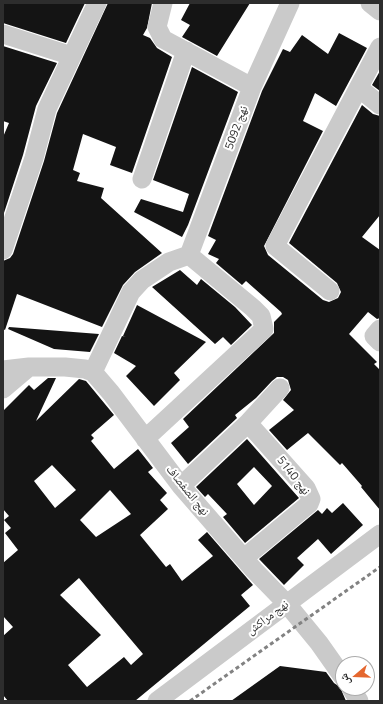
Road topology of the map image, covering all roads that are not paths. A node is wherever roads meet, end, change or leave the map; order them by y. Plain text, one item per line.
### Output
1 (97, 3) edge
2 (163, 3) edge
3 (290, 3) edge
4 (370, 3) edge
5 (380, 11) edge
6 (3, 34) edge
7 (380, 47) edge
8 (186, 51) junction
9 (72, 56) junction
10 (252, 87) junction
11 (359, 88) junction
12 (380, 105) edge
13 (142, 180) dead end
14 (3, 250) edge
15 (189, 255) junction
16 (330, 291) dead end
17 (380, 329) edge
18 (380, 342) edge
19 (30, 367) junction
20 (3, 370) edge
21 (93, 372) junction
22 (280, 388) dead end
23 (3, 389) edge
24 (248, 422) junction
25 (145, 439) junction
26 (181, 486) junction
27 (380, 534) edge
28 (244, 558) junction
29 (287, 604) junction
30 (335, 666) edge
31 (156, 701) edge

1 - 9 street
2 - 8 street
3 - 10 street, نهج 5092
4 - 5 street
6 - 9 street
7 - 11 street
8 - 10 street
8 - 13 street
9 - 14 street
10 - 15 street, نهج 5092
11 - 12 street
11 - 16 street
15 - 21 street
15 - 25 street
17 - 18 street
19 - 20 street
19 - 21 street
19 - 23 street
21 - 25 street, نهج الصفصاف
22 - 24 street
24 - 26 street
24 - 28 street, نهج 5140
25 - 26 street, نهج الصفصاف
26 - 28 street, نهج الصفصاف
27 - 29 street, نهج مراكش
28 - 29 street, نهج الصفصاف
29 - 30 street, نهج الصفصاف
29 - 31 street, نهج مراكش

